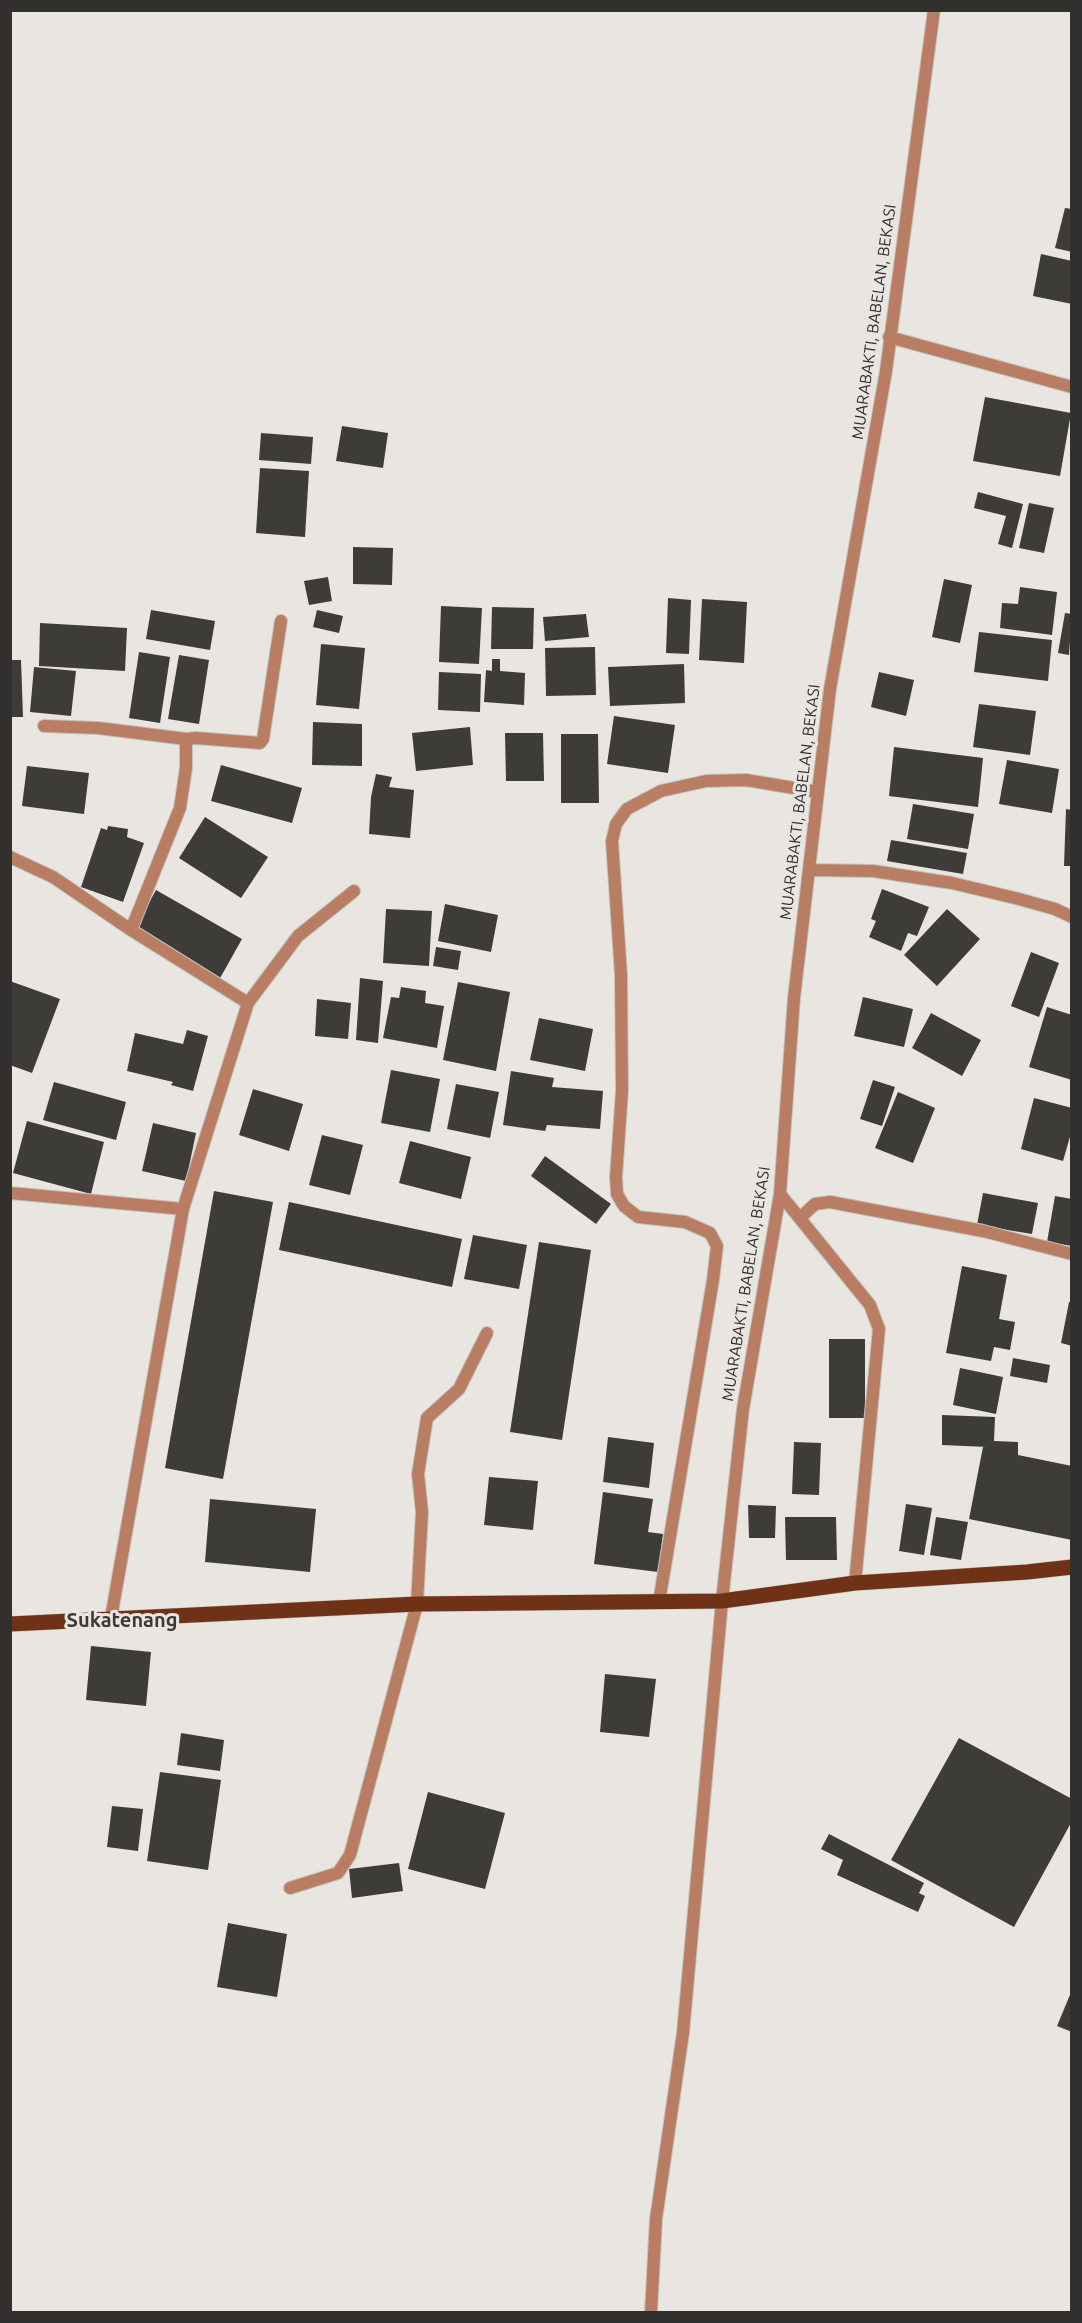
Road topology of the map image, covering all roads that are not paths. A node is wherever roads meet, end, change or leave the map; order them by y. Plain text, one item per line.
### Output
1 (934, 10) edge
2 (889, 337) junction
3 (1071, 387) edge
4 (281, 621) dead end
5 (44, 726) dead end
6 (186, 739) junction
7 (818, 792) junction
8 (10, 857) edge
9 (809, 870) junction
10 (354, 891) dead end
11 (1071, 917) edge
12 (131, 930) junction
13 (248, 1003) junction
14 (10, 1193) edge
15 (780, 1194) junction
16 (183, 1209) junction
17 (800, 1218) junction
18 (1071, 1254) edge
19 (487, 1333) dead end
20 (1071, 1567) edge
21 (855, 1583) junction
22 (722, 1601) junction
23 (659, 1602) junction
24 (417, 1604) junction
25 (111, 1618) junction
26 (10, 1624) edge
27 (290, 1888) dead end
28 (651, 2313) edge

1 - 2 street, MUARABAKTI, BABELAN, BEKASI
2 - 3 street
2 - 7 street, MUARABAKTI, BABELAN, BEKASI
4 - 6 street
5 - 6 street
6 - 12 street
7 - 9 street, MUARABAKTI, BABELAN, BEKASI
7 - 23 street
8 - 12 street
9 - 11 street
9 - 15 street, MUARABAKTI, BABELAN, BEKASI
10 - 13 street
12 - 13 street
13 - 16 street
14 - 16 street
15 - 17 street
15 - 22 street, MUARABAKTI, BABELAN, BEKASI
16 - 25 street
17 - 18 street
17 - 21 street
19 - 24 street
20 - 21 main road
21 - 22 main road
22 - 23 main road
22 - 28 street, MUARABAKTI, BABELAN, BEKASI
23 - 24 main road
24 - 25 main road
24 - 27 street
25 - 26 main road

